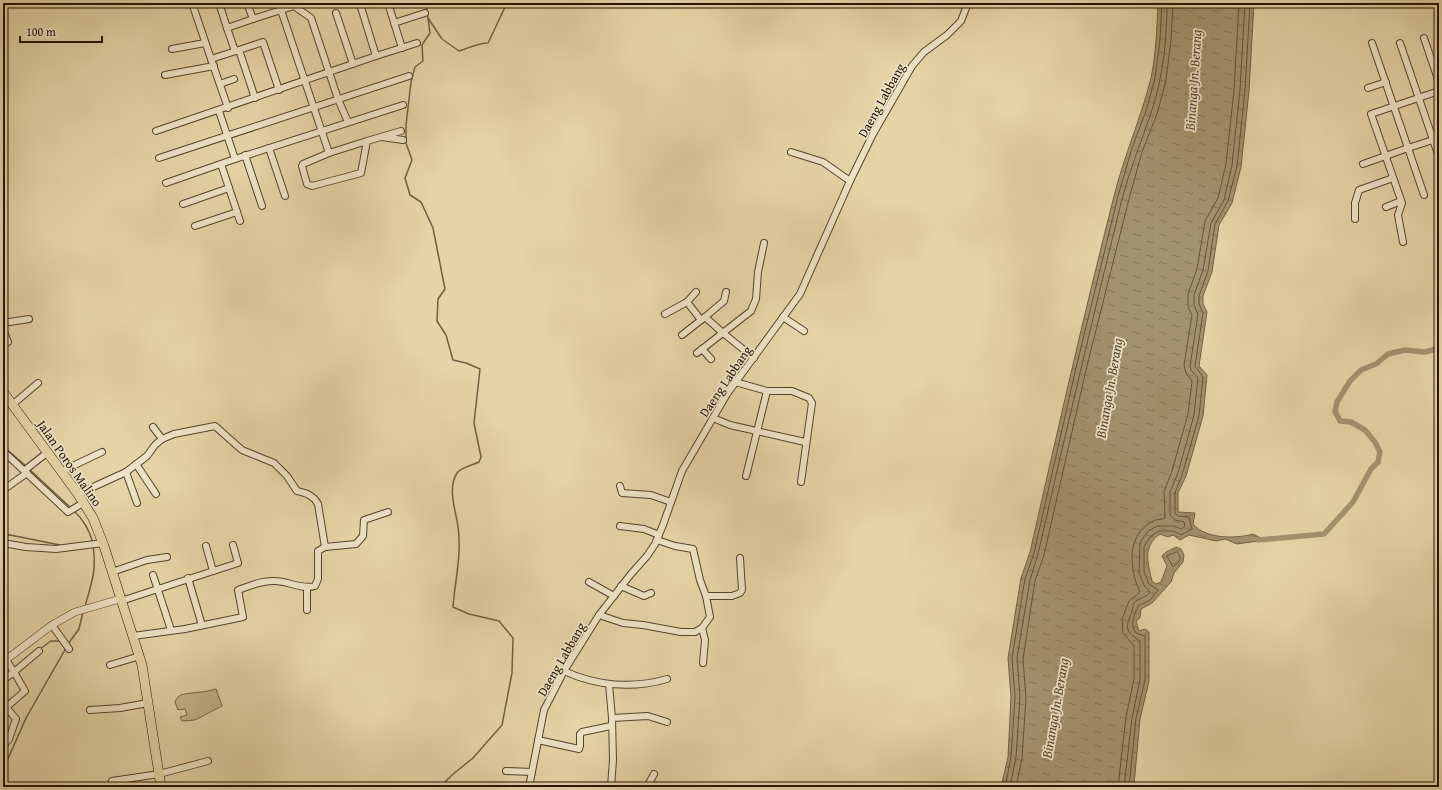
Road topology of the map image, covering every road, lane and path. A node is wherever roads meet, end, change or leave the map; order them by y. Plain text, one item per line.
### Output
1 (192, 3) edge
2 (219, 3) edge
3 (247, 3) edge
4 (388, 3) edge
5 (968, 3) edge
6 (360, 4) dead end
7 (281, 10) junction
8 (425, 12) dead end
9 (336, 13) dead end
10 (253, 19) junction
11 (394, 24) junction
12 (227, 28) junction
13 (1424, 38) dead end
14 (417, 42) dead end
15 (205, 43) junction
16 (1372, 43) dead end
17 (1400, 43) dead end
18 (402, 48) junction
19 (172, 49) dead end
20 (237, 51) junction
21 (376, 56) junction
22 (211, 59) junction
23 (353, 64) junction
24 (214, 66) junction
25 (330, 73) junction
26 (165, 75) dead end
27 (409, 76) dead end
28 (234, 79) dead end
29 (304, 82) junction
30 (1386, 82) junction
31 (1439, 82) edge
32 (220, 84) junction
33 (1368, 88) dead end
34 (279, 90) junction
35 (1439, 91) edge
36 (255, 98) junction
37 (1419, 98) junction
38 (338, 99) junction
39 (403, 104) dead end
40 (1394, 106) junction
41 (313, 107) junction
42 (228, 108) junction
43 (219, 111) junction
44 (348, 122) junction
45 (401, 130) dead end
46 (156, 131) dead end
47 (320, 131) junction
48 (227, 135) junction
49 (380, 136) junction
50 (1436, 139) edge
51 (403, 140) dead end
52 (367, 141) junction
53 (269, 148) junction
54 (1408, 148) junction
55 (791, 152) dead end
56 (328, 153) junction
57 (245, 155) junction
58 (1386, 156) junction
59 (1439, 157) edge
60 (159, 158) dead end
61 (234, 159) junction
62 (221, 164) junction
63 (1363, 164) dead end
64 (1393, 178) junction
65 (850, 181) junction
66 (166, 183) dead end
67 (229, 188) junction
68 (1424, 194) dead end
69 (285, 196) dead end
70 (1401, 201) junction
71 (183, 204) dead end
72 (262, 206) dead end
73 (1386, 207) dead end
74 (237, 212) junction
75 (1355, 219) dead end
76 (240, 221) dead end
77 (196, 226) dead end
78 (1403, 242) dead end
79 (764, 243) dead end
80 (696, 292) dead end
81 (726, 292) dead end
82 (687, 302) junction
83 (665, 314) dead end
84 (783, 317) junction
85 (703, 318) junction
86 (29, 319) dead end
87 (3, 323) edge
88 (3, 329) edge
89 (804, 331) dead end
90 (722, 333) junction
91 (682, 335) dead end
92 (8, 342) dead end
93 (754, 358) junction
94 (711, 359) dead end
95 (735, 382) junction
96 (38, 383) dead end
97 (767, 391) junction
98 (3, 392) edge
99 (12, 405) junction
100 (713, 418) junction
101 (153, 427) dead end
102 (758, 431) junction
103 (162, 439) junction
104 (806, 442) junction
105 (3, 451) edge
106 (48, 452) junction
107 (102, 452) dead end
108 (136, 464) junction
109 (26, 471) junction
110 (62, 471) junction
111 (126, 472) junction
112 (746, 476) dead end
113 (801, 482) dead end
114 (620, 486) dead end
115 (3, 490) edge
116 (78, 494) junction
117 (156, 494) dead end
118 (137, 502) dead end
119 (671, 502) junction
120 (80, 504) junction
121 (388, 512) dead end
122 (620, 526) dead end
123 (658, 537) junction
124 (3, 543) edge
125 (96, 544) junction
126 (233, 544) dead end
127 (206, 546) dead end
128 (325, 547) junction
129 (167, 557) dead end
130 (740, 558) dead end
131 (213, 571) junction
132 (112, 572) junction
133 (153, 574) dead end
134 (188, 578) junction
135 (589, 582) dead end
136 (621, 586) junction
137 (307, 587) junction
138 (157, 589) junction
139 (652, 593) dead end
140 (614, 596) junction
141 (706, 596) junction
142 (120, 600) junction
143 (307, 610) dead end
144 (599, 615) junction
145 (201, 622) dead end
146 (52, 625) junction
147 (170, 628) dead end
148 (702, 628) junction
149 (134, 636) junction
150 (68, 648) dead end
151 (39, 651) dead end
152 (140, 656) junction
153 (5, 661) edge
154 (703, 663) dead end
155 (110, 665) dead end
156 (564, 671) junction
157 (14, 672) junction
158 (667, 679) dead end
159 (3, 680) edge
160 (609, 684) junction
161 (148, 703) junction
162 (5, 709) edge
163 (90, 710) dead end
164 (612, 718) junction
165 (667, 722) dead end
166 (611, 726) junction
167 (538, 740) junction
168 (3, 746) edge
169 (208, 761) dead end
170 (506, 771) dead end
171 (532, 772) junction
172 (159, 774) junction
173 (654, 774) dead end
174 (109, 787) edge
175 (161, 787) edge
176 (529, 787) edge
177 (611, 787) edge
178 (647, 787) edge

1 - 15 street
2 - 12 street
3 - 10 street
4 - 11 street
5 - 65 street, Daeng Labbang
6 - 21 street
7 - 10 street
7 - 25 street
7 - 29 street
8 - 11 street
9 - 23 street
10 - 12 street
11 - 18 street
12 - 20 street
13 - 31 street
14 - 18 street
15 - 19 street
15 - 22 street
16 - 30 street
17 - 37 street
18 - 21 street
20 - 22 street
20 - 34 street
20 - 36 street
21 - 23 street
22 - 24 street
23 - 25 street
24 - 26 street
24 - 32 street
25 - 29 street
25 - 38 street
27 - 38 street
28 - 32 street
29 - 34 street
29 - 41 street
30 - 33 street
30 - 40 street
32 - 42 street
34 - 36 street
35 - 37 street
36 - 42 street
37 - 40 street
37 - 50 street
38 - 41 street
38 - 44 street
39 - 44 street
40 - 54 street
40 - 58 street
41 - 47 street
41 - 48 street
42 - 43 street
43 - 46 street
43 - 48 street
44 - 47 street
45 - 49 street
47 - 53 street
47 - 56 street
48 - 60 street
48 - 61 street
49 - 51 street
49 - 52 street
50 - 54 street
50 - 59 street
52 - 56 street
52 - 56 street
53 - 57 street
53 - 69 street
54 - 58 street
54 - 68 street
55 - 65 street
57 - 61 street
57 - 72 street
58 - 63 street
58 - 64 street
61 - 62 street
62 - 66 street
62 - 67 street
64 - 70 street
64 - 75 street
65 - 84 street, Daeng Labbang
67 - 71 street
67 - 74 street
70 - 73 street
70 - 78 street
74 - 76 street
74 - 77 street
79 - 90 street
80 - 82 street
81 - 85 street
82 - 83 street
82 - 85 street
84 - 89 street
84 - 93 street, Daeng Labbang
85 - 90 street
85 - 91 street
86 - 87 street
88 - 92 street
90 - 93 street
90 - 94 street
93 - 95 street, Daeng Labbang
95 - 97 street
95 - 100 street, Daeng Labbang
96 - 99 street
97 - 102 street
97 - 104 street
98 - 99 main road, Jalan Poros Malino
99 - 106 main road, Jalan Poros Malino
100 - 102 street
100 - 119 street, Daeng Labbang
101 - 103 street
102 - 104 street
102 - 112 street
103 - 108 street
103 - 128 street
104 - 113 street
105 - 109 street
106 - 109 street
106 - 110 main road, Jalan Poros Malino
107 - 110 street
108 - 111 street
108 - 117 street
109 - 115 street
109 - 120 street
110 - 116 main road, Jalan Poros Malino
111 - 116 street
111 - 118 street
114 - 119 street
116 - 120 main road, Jalan Poros Malino
119 - 123 street, Daeng Labbang
120 - 125 main road, Jalan Poros Malino
121 - 128 street
122 - 123 street
123 - 136 street, Daeng Labbang
123 - 141 street
124 - 125 street
125 - 132 main road, Jalan Poros Malino
126 - 131 street
127 - 131 street
128 - 137 street
129 - 132 street
130 - 141 street
131 - 134 street
132 - 142 main road, Jalan Poros Malino
133 - 138 street
134 - 138 street
134 - 145 street
135 - 140 street
136 - 139 street
136 - 140 street, Daeng Labbang
137 - 143 street
137 - 149 street
138 - 142 street
138 - 147 street
140 - 144 street, Daeng Labbang
141 - 148 street
142 - 146 street
142 - 149 main road, Jalan Poros Malino
144 - 148 street
144 - 156 street, Daeng Labbang
146 - 150 street
146 - 153 street
148 - 154 street
149 - 152 main road, Jalan Poros Malino
151 - 157 street
152 - 155 street
152 - 161 main road, Jalan Poros Malino
153 - 157 street
156 - 160 street
156 - 167 street, Daeng Labbang
157 - 159 street
157 - 162 street
158 - 160 street
160 - 164 street
161 - 163 street
161 - 172 main road, Jalan Poros Malino
162 - 168 street
164 - 165 street
164 - 166 street
166 - 167 street
166 - 177 street
167 - 171 street, Daeng Labbang
169 - 172 street
170 - 171 street
171 - 176 street, Daeng Labbang
172 - 174 street
172 - 175 main road, Jalan Poros Malino
173 - 178 street

